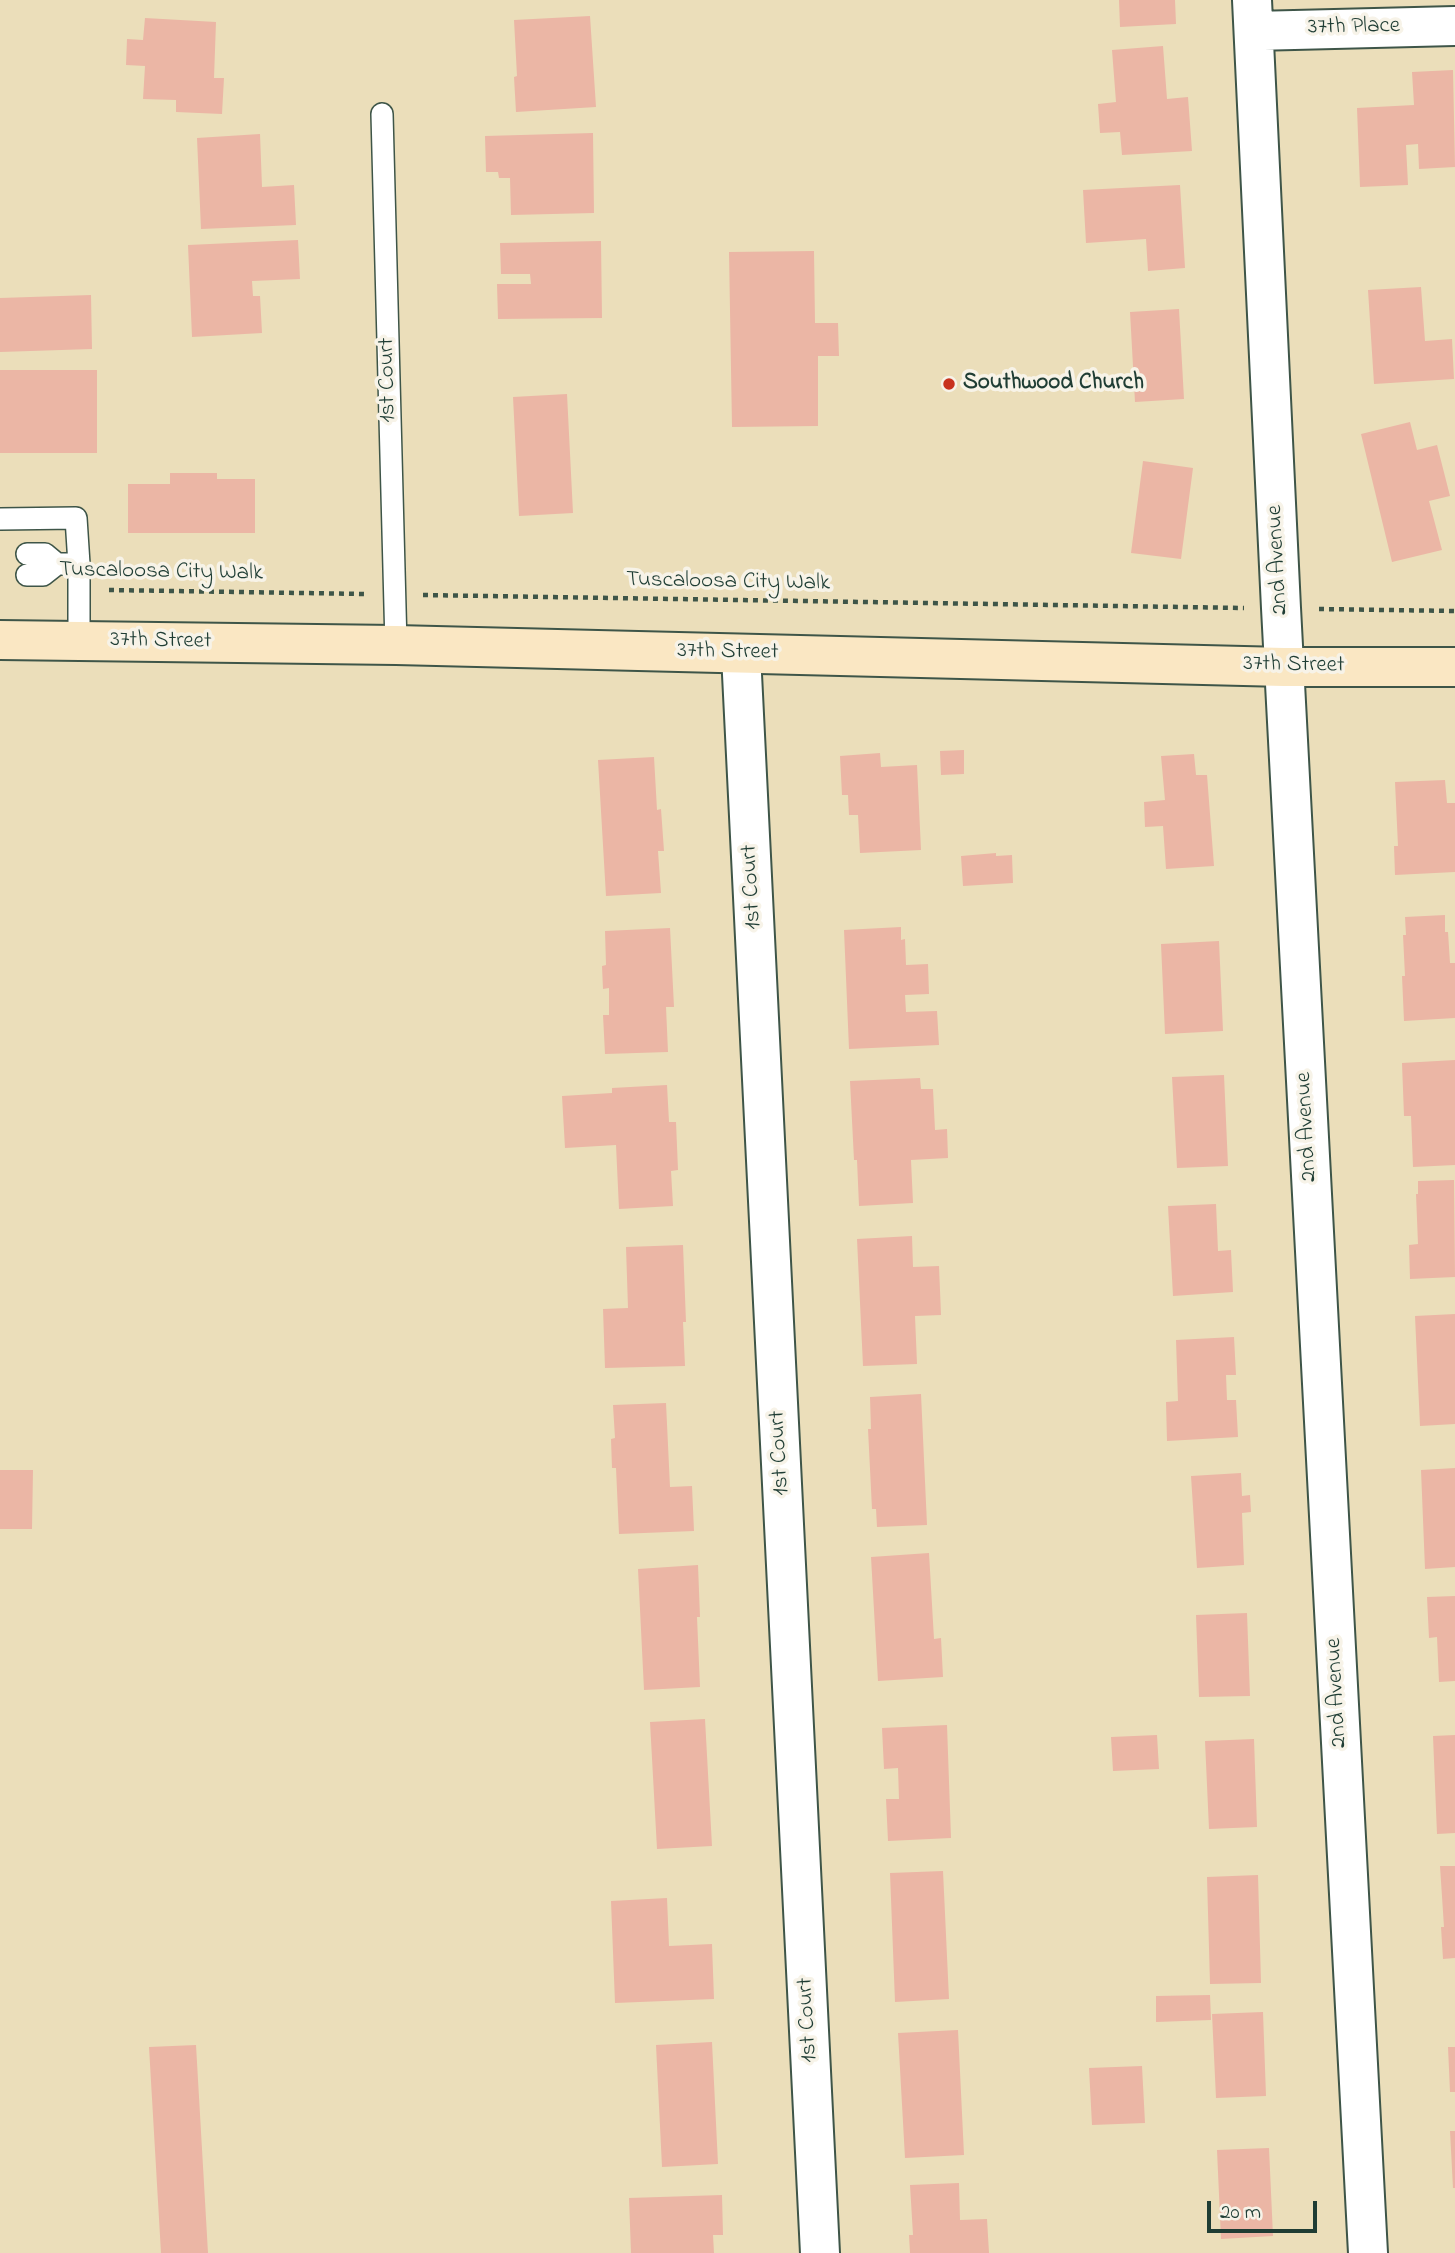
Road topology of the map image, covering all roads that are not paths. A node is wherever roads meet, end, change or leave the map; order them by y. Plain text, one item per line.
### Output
1 (1253, 15) edge
2 (1455, 26) edge
3 (382, 114) dead end
4 (0, 519) edge
5 (27, 564) dead end
6 (79, 564) junction
7 (0, 640) edge
8 (79, 640) junction
9 (396, 645) junction
10 (741, 654) junction
11 (1284, 667) junction
12 (1455, 667) edge
13 (820, 2253) edge
14 (1368, 2253) edge

1 - 2 street, 37th Place
1 - 11 street, 2nd Avenue
3 - 9 lane, 1st Court
4 - 6 lane
5 - 6 lane
6 - 8 lane
7 - 8 street, 37th Street
8 - 9 street, 37th Street
9 - 10 street, 37th Street
10 - 11 street, 37th Street
10 - 13 street, 1st Court
11 - 12 street, 37th Street
11 - 14 street, 2nd Avenue

